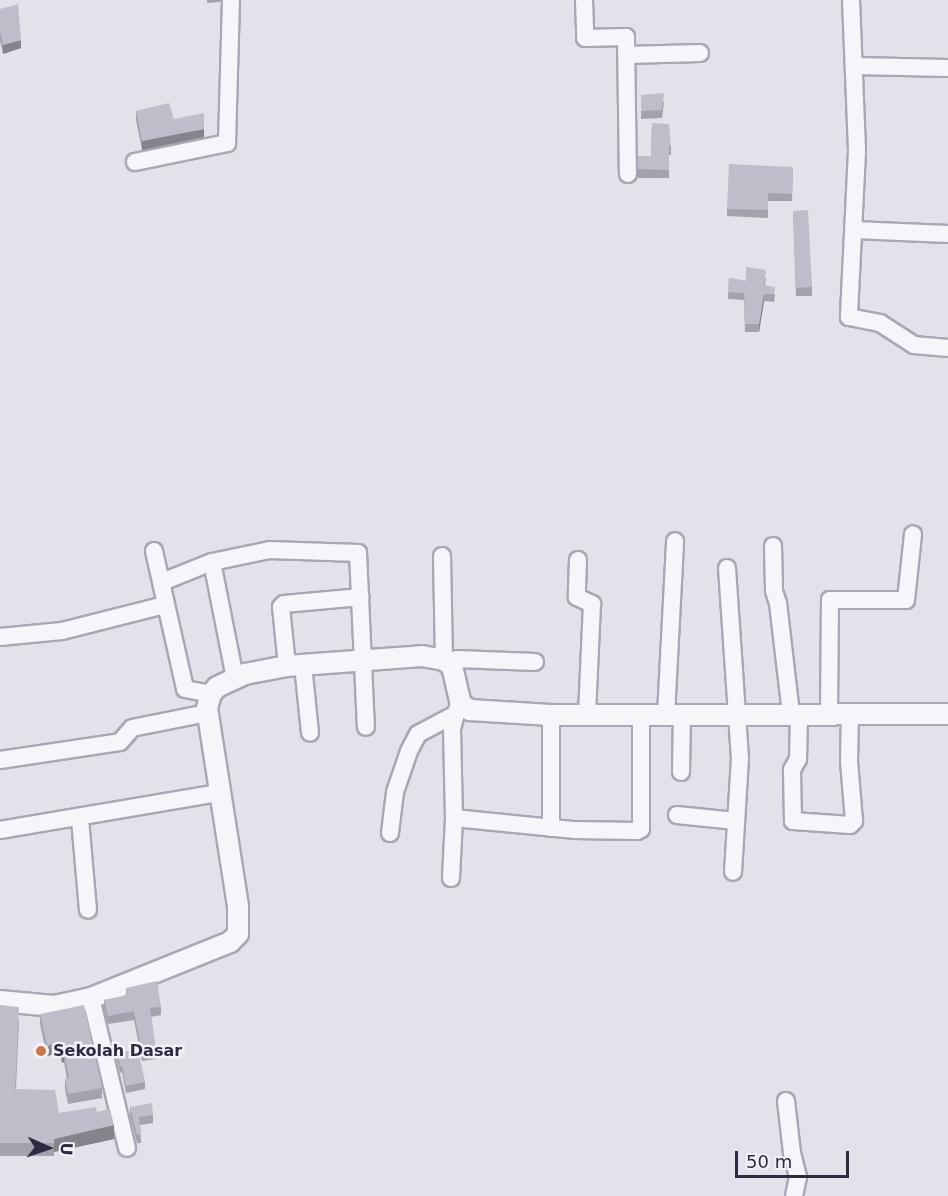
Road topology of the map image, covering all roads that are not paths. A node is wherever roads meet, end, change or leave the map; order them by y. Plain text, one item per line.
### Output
1 (231, 0) edge
2 (584, 0) edge
3 (851, 0) edge
4 (700, 53) dead end
5 (626, 55) junction
6 (855, 66) junction
7 (948, 68) edge
8 (135, 162) dead end
9 (628, 174) dead end
10 (854, 230) junction
11 (948, 234) edge
12 (948, 348) edge
13 (913, 534) dead end
14 (675, 541) dead end
15 (773, 546) dead end
16 (154, 551) dead end
17 (442, 556) dead end
18 (578, 560) dead end
19 (212, 562) junction
20 (728, 568) dead end
21 (162, 582) junction
22 (361, 597) junction
23 (165, 605) junction
24 (0, 637) edge
25 (363, 659) junction
26 (446, 662) junction
27 (535, 662) dead end
28 (295, 666) junction
29 (235, 678) junction
30 (211, 694) junction
31 (457, 708) junction
32 (207, 713) junction
33 (737, 713) junction
34 (795, 713) junction
35 (829, 713) junction
36 (587, 714) junction
37 (641, 714) junction
38 (850, 714) junction
39 (948, 714) edge
40 (551, 715) junction
41 (674, 715) junction
42 (366, 727) dead end
43 (310, 733) dead end
44 (0, 760) edge
45 (681, 772) dead end
46 (219, 793) junction
47 (677, 815) dead end
48 (454, 818) junction
49 (80, 819) junction
50 (736, 821) junction
51 (551, 828) junction
52 (0, 830) edge
53 (390, 833) dead end
54 (733, 872) dead end
55 (452, 878) dead end
56 (88, 910) dead end
57 (91, 998) junction
58 (0, 1001) edge
59 (786, 1101) dead end
60 (127, 1148) dead end
61 (794, 1196) edge

1 - 8 street
2 - 5 street
3 - 6 street
4 - 5 street
5 - 9 street
6 - 7 street
6 - 10 street
10 - 11 street
10 - 12 street
13 - 35 street
14 - 41 street
15 - 34 street
16 - 21 street
17 - 26 street
18 - 36 street
19 - 21 street
19 - 22 street
19 - 29 street
20 - 33 street
21 - 23 street
22 - 25 street
22 - 28 street
23 - 24 street
23 - 30 street
25 - 26 street
25 - 28 street
25 - 42 street
26 - 27 street
26 - 31 street
28 - 29 street
28 - 43 street
29 - 30 street
30 - 32 street
31 - 40 street
31 - 48 street
31 - 53 street
32 - 44 street
32 - 46 street
33 - 34 street
33 - 41 street
33 - 50 street
34 - 35 street
34 - 38 street
35 - 38 street
36 - 37 street
36 - 40 street
37 - 41 street
37 - 51 street
38 - 39 street
40 - 51 street
41 - 45 street
46 - 49 street
46 - 57 street
47 - 50 street
48 - 51 street
48 - 55 street
49 - 52 street
49 - 56 street
50 - 54 street
57 - 58 street
57 - 60 street
59 - 61 street

